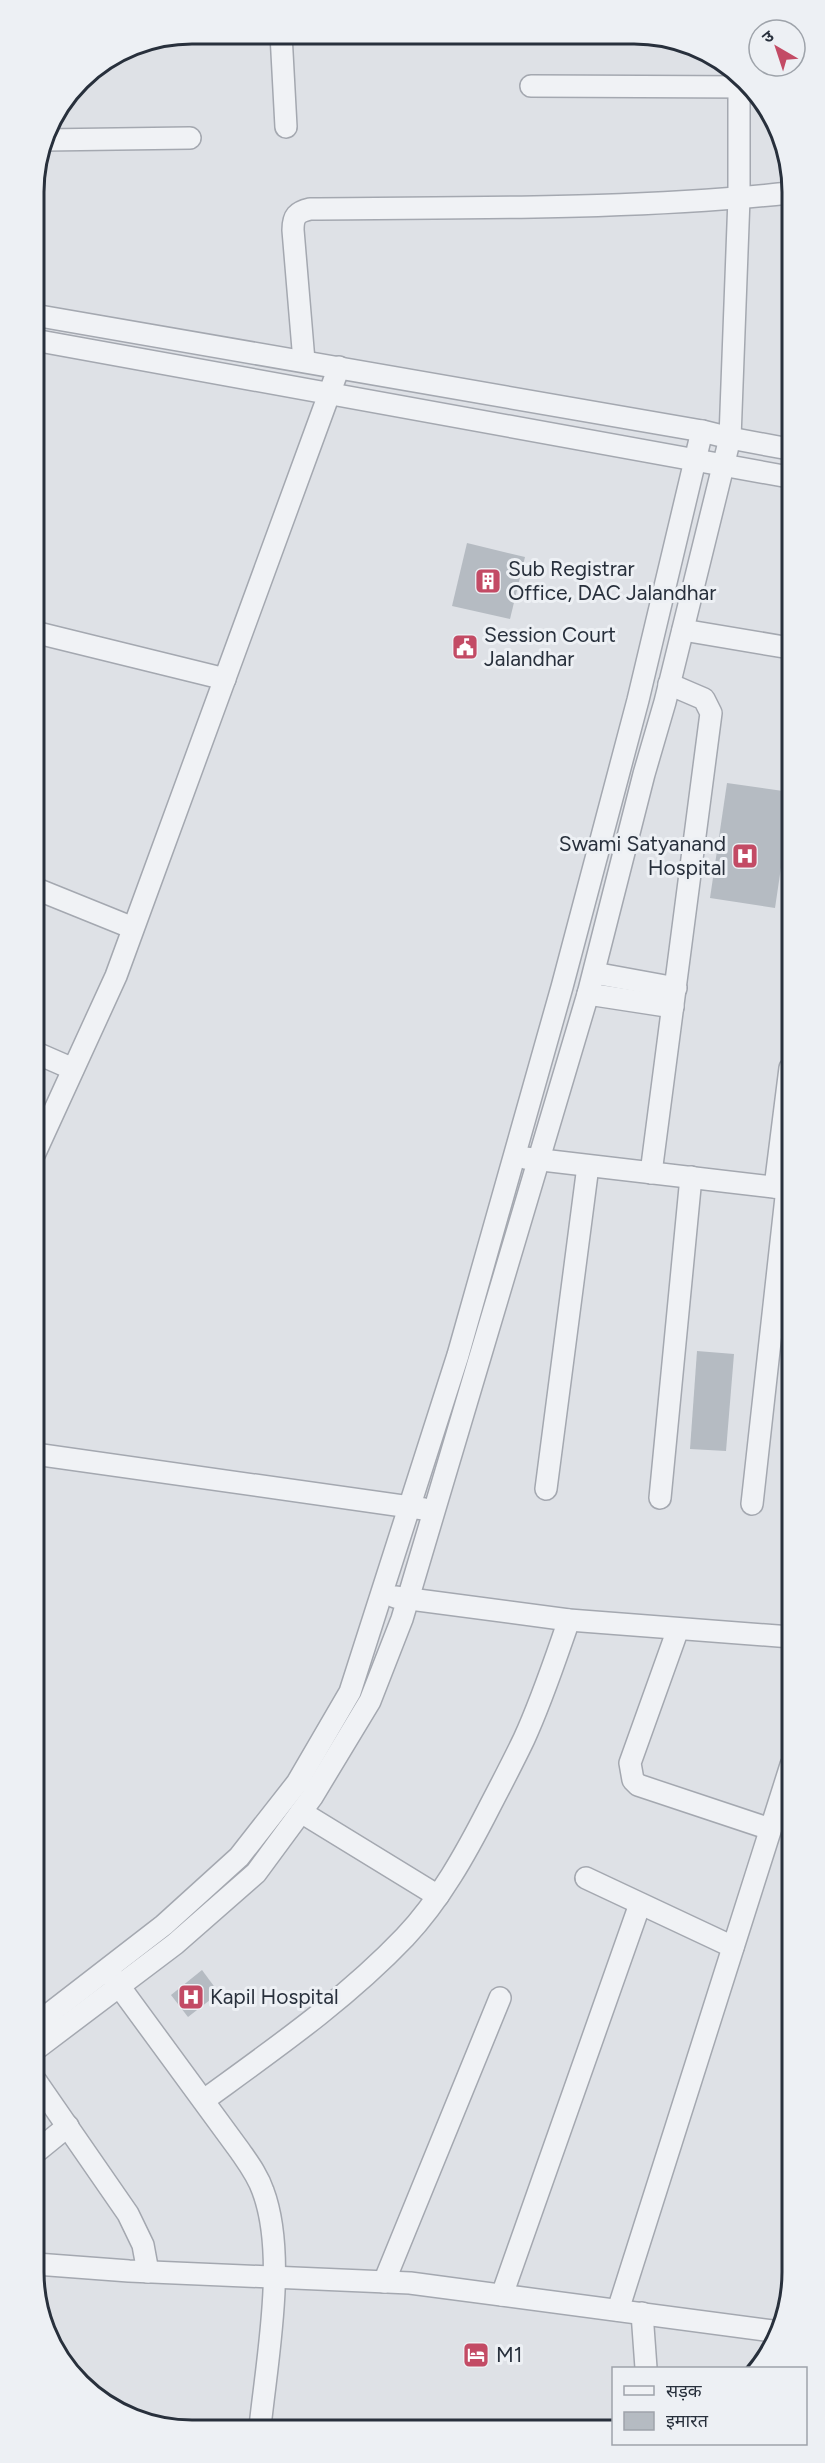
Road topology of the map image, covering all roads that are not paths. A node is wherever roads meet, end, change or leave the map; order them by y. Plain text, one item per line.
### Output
1 (281, 44) edge
2 (531, 86) dead end
3 (739, 88) edge
4 (744, 93) edge
5 (286, 127) dead end
6 (190, 138) dead end
7 (53, 140) edge
8 (782, 194) edge
9 (739, 198) junction
10 (44, 317) edge
11 (44, 342) edge
12 (304, 362) junction
13 (339, 367) junction
14 (330, 393) junction
15 (702, 431) junction
16 (730, 438) junction
17 (782, 448) edge
18 (695, 459) junction
19 (724, 465) junction
20 (782, 476) edge
21 (682, 630) junction
22 (44, 634) edge
23 (782, 647) edge
24 (225, 679) junction
25 (669, 684) junction
26 (620, 768) junction
27 (644, 774) junction
28 (44, 892) edge
29 (134, 928) junction
30 (594, 973) junction
31 (588, 994) junction
32 (674, 998) junction
33 (44, 1056) edge
34 (73, 1069) junction
35 (44, 1131) edge
36 (513, 1157) junction
37 (539, 1160) junction
38 (588, 1166) junction
39 (651, 1173) junction
40 (691, 1177) junction
41 (782, 1188) edge
42 (782, 1213) edge
43 (44, 1455) edge
44 (546, 1489) dead end
45 (660, 1498) dead end
46 (752, 1504) dead end
47 (410, 1507) junction
48 (435, 1510) junction
49 (383, 1595) junction
50 (408, 1598) junction
51 (569, 1620) junction
52 (678, 1629) junction
53 (781, 1636) edge
54 (781, 1795) edge
55 (301, 1812) junction
56 (770, 1829) junction
57 (586, 1878) dead end
58 (438, 1896) junction
59 (640, 1904) junction
60 (733, 1947) junction
61 (113, 1978) junction
62 (500, 1998) dead end
63 (44, 2019) edge
64 (44, 2042) edge
65 (44, 2092) edge
66 (204, 2100) junction
67 (68, 2126) junction
68 (44, 2146) edge
69 (44, 2265) edge
70 (148, 2272) junction
71 (275, 2277) junction
72 (384, 2282) junction
73 (502, 2295) junction
74 (618, 2310) junction
75 (642, 2313) junction
76 (769, 2330) edge
77 (646, 2367) edge
78 (261, 2420) edge

1 - 5 street
2 - 3 street
4 - 9 street
6 - 7 street
8 - 9 street
9 - 12 street
9 - 16 street
10 - 12 street
11 - 14 street
12 - 13 street
13 - 14 street
13 - 15 street
14 - 18 street
14 - 24 street
15 - 16 street
15 - 18 street
16 - 17 street
16 - 19 street
18 - 19 street
18 - 26 street
19 - 20 street
19 - 21 street
21 - 23 street
21 - 25 street
22 - 24 street
24 - 29 street
25 - 27 street
25 - 32 street
26 - 27 street
26 - 36 street
27 - 30 street
28 - 29 street
29 - 34 street
30 - 31 street
30 - 32 street
31 - 32 street
31 - 37 street
32 - 39 street
33 - 34 street
34 - 35 street
36 - 37 street
36 - 47 street
37 - 38 street
37 - 48 street
38 - 39 street
38 - 44 street
39 - 40 street
40 - 41 street
40 - 45 street
42 - 46 street
43 - 47 street
47 - 48 street
47 - 49 street
48 - 50 street
49 - 50 street
49 - 61 street
50 - 51 street
50 - 55 street
51 - 52 street
51 - 58 street
52 - 53 street
52 - 56 street
54 - 56 street
55 - 58 street
55 - 61 street
56 - 60 street
57 - 59 street
58 - 66 street
59 - 60 street
59 - 73 street
60 - 74 street
61 - 63 street
61 - 64 street
61 - 66 street
62 - 72 street
65 - 67 street
66 - 71 street
67 - 68 street
67 - 70 street
69 - 70 street
70 - 71 street
71 - 72 street
71 - 78 street
72 - 73 street
73 - 74 street
74 - 75 street
75 - 76 street
75 - 77 street

